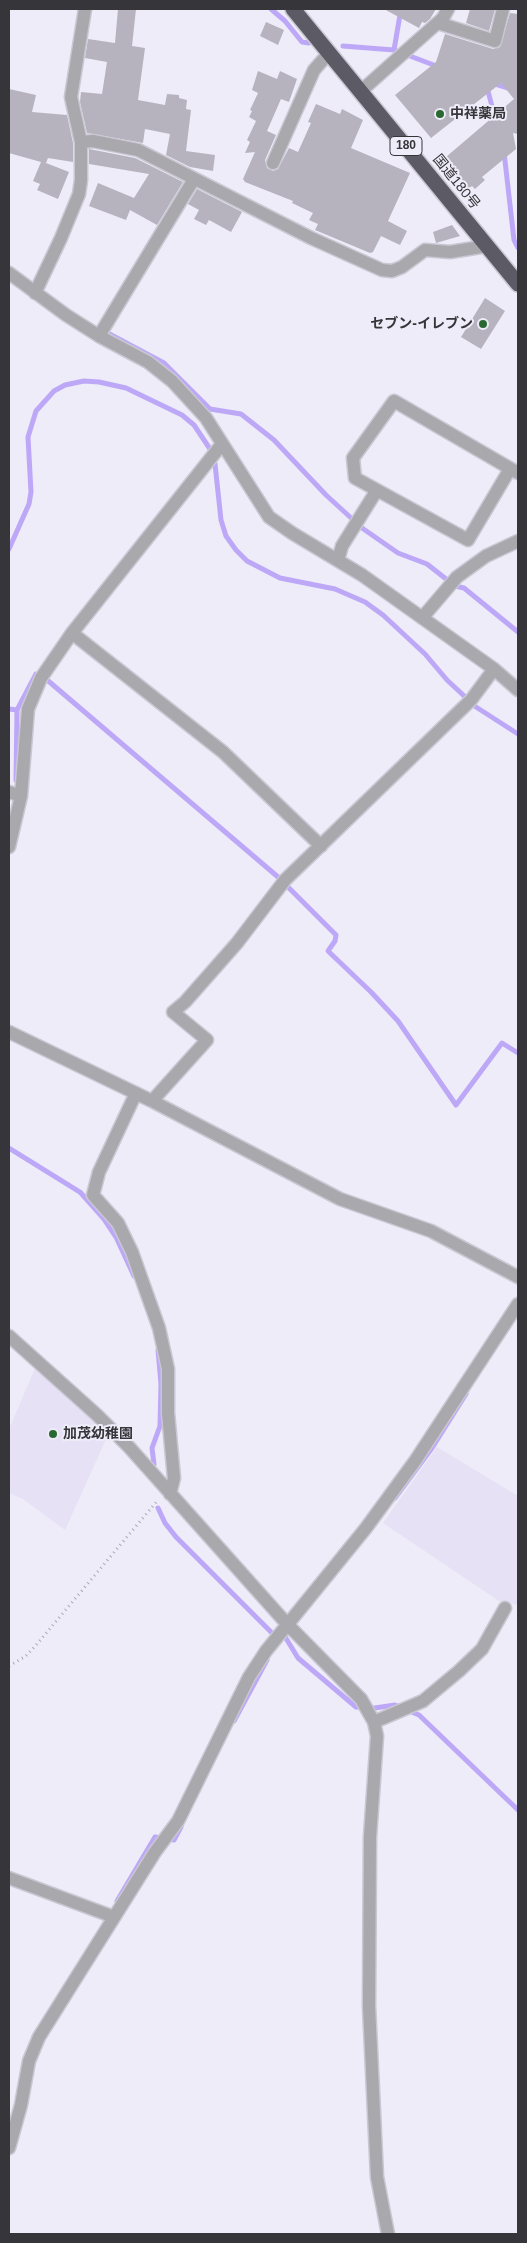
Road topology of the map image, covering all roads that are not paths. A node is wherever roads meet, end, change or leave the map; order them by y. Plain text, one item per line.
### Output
1 (85, 9) edge
2 (293, 9) edge
3 (448, 9) edge
4 (503, 9) edge
5 (438, 23) junction
6 (329, 54) junction
7 (361, 91) junction
8 (80, 142) junction
9 (273, 163) dead end
10 (194, 179) junction
11 (488, 246) junction
12 (9, 273) edge
13 (518, 284) edge
14 (37, 289) junction
15 (101, 333) junction
16 (216, 452) junction
17 (514, 471) edge
18 (377, 490) junction
19 (518, 541) edge
20 (338, 560) junction
21 (422, 618) junction
22 (72, 633) junction
23 (494, 669) junction
24 (518, 690) edge
25 (15, 794) edge
26 (321, 846) junction
27 (9, 847) edge
28 (9, 1032) edge
29 (136, 1093) junction
30 (152, 1101) junction
31 (518, 1277) edge
32 (518, 1304) edge
33 (9, 1336) edge
34 (168, 1492) junction
35 (505, 1608) dead end
36 (288, 1624) junction
37 (374, 1722) junction
38 (9, 1878) edge
39 (110, 1915) junction
40 (9, 2148) edge
41 (388, 2234) edge

1 - 8 street
2 - 6 highway, 国道180号 / 180
3 - 5 street
4 - 5 street
5 - 7 street
6 - 7 highway, 国道180号 / 180
6 - 9 street
7 - 11 highway, 国道180号 / 180
8 - 10 street
8 - 14 street
10 - 11 street
10 - 15 street
11 - 13 highway, 国道180号 / 180
12 - 14 street
14 - 15 street
15 - 16 street
16 - 20 street
16 - 22 street
17 - 18 street
17 - 18 street
18 - 20 street
19 - 21 street
20 - 21 street
21 - 23 street
22 - 25 street
22 - 26 street
23 - 24 street
23 - 26 street
25 - 27 street
26 - 30 street
28 - 29 street
29 - 30 street
29 - 34 street
30 - 31 street
32 - 36 street
33 - 34 street
34 - 36 street
35 - 37 street
36 - 37 street
36 - 39 street
37 - 41 street
38 - 39 street
39 - 40 street

